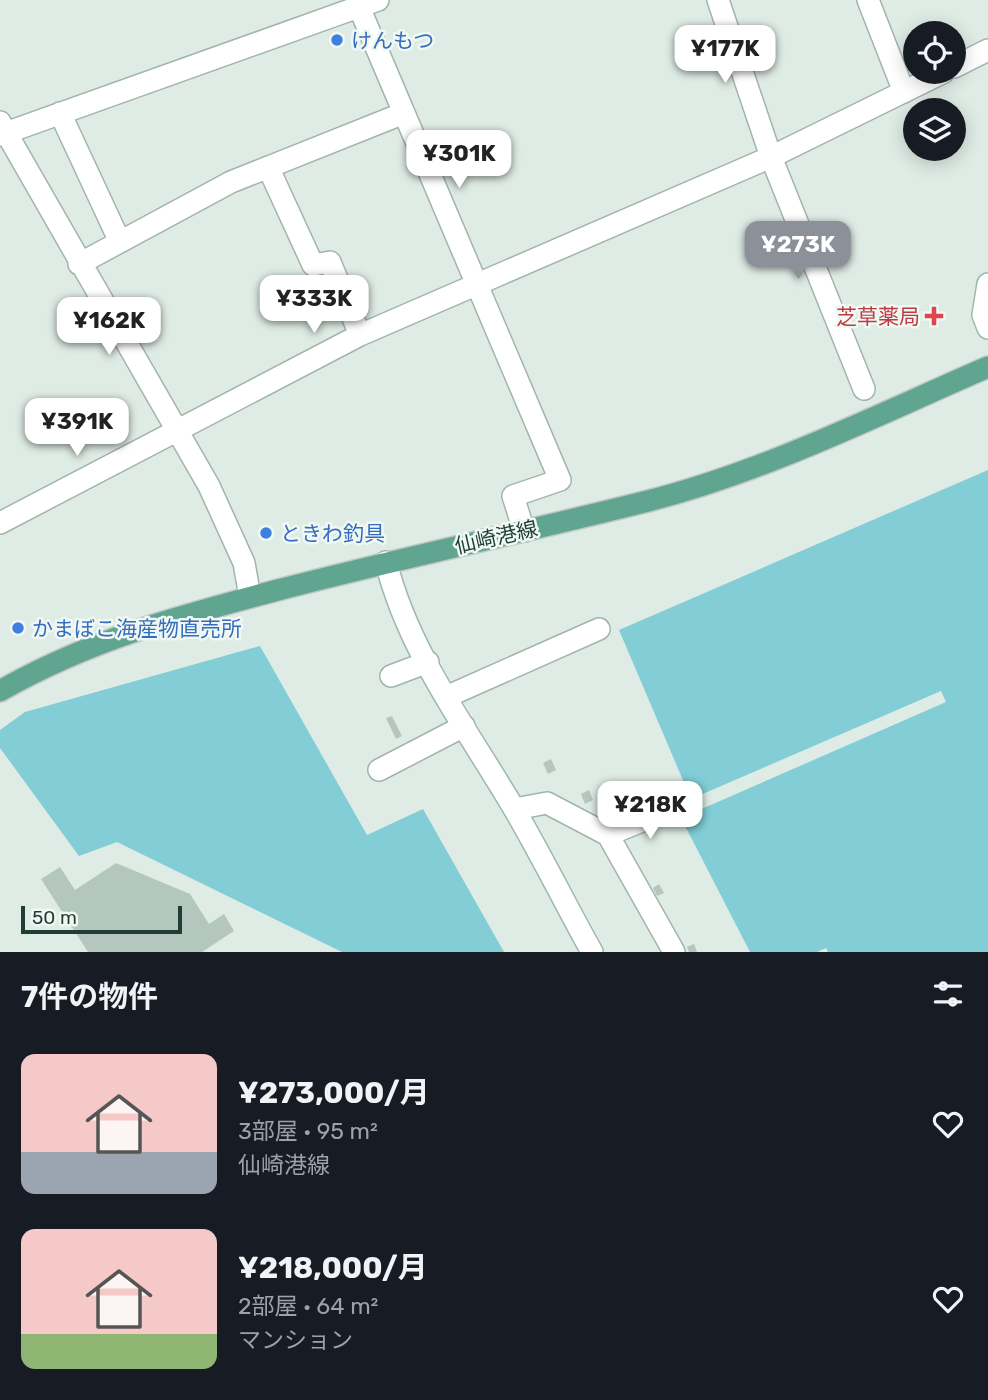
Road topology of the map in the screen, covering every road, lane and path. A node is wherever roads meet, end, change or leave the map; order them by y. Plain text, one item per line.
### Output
1 (718, 0) edge
2 (868, 0) edge
3 (368, 4) edge
4 (988, 50) edge
5 (966, 61) edge
6 (920, 84) edge
7 (904, 92) junction
8 (60, 113) junction
9 (404, 113) junction
10 (2, 130) edge
11 (771, 157) junction
12 (268, 167) junction
13 (120, 242) junction
14 (79, 264) junction
15 (475, 284) junction
16 (988, 284) edge
17 (988, 328) edge
18 (360, 335) junction
19 (988, 367) edge
20 (864, 389) dead end
21 (175, 430) junction
22 (0, 523) edge
23 (524, 531) junction
24 (386, 562) junction
25 (250, 597) junction
26 (600, 629) dead end
27 (428, 662) junction
28 (391, 676) dead end
29 (0, 691) edge
30 (446, 697) junction
31 (464, 726) junction
32 (379, 770) dead end
33 (676, 807) dead end
34 (515, 809) junction
35 (608, 835) junction
36 (592, 952) edge
37 (674, 952) edge

1 - 11 street
2 - 7 street
3 - 8 street
3 - 9 street
4 - 5 street
6 - 7 street
7 - 11 street
8 - 10 street
8 - 13 street
9 - 12 street
9 - 15 street
10 - 14 street
11 - 15 street
11 - 20 street
12 - 13 street
12 - 18 street
13 - 14 street
14 - 21 street
15 - 18 street
15 - 23 street
16 - 17 street
18 - 21 street
19 - 23 main road, 仙崎港線
21 - 22 street
21 - 25 street
23 - 24 main road, 仙崎港線
24 - 25 main road, 仙崎港線
24 - 27 street
25 - 29 main road, 仙崎港線
26 - 30 street
27 - 28 street
27 - 30 street
30 - 31 street
31 - 32 street
31 - 34 street
33 - 35 street
34 - 35 street
34 - 36 street
35 - 37 street

